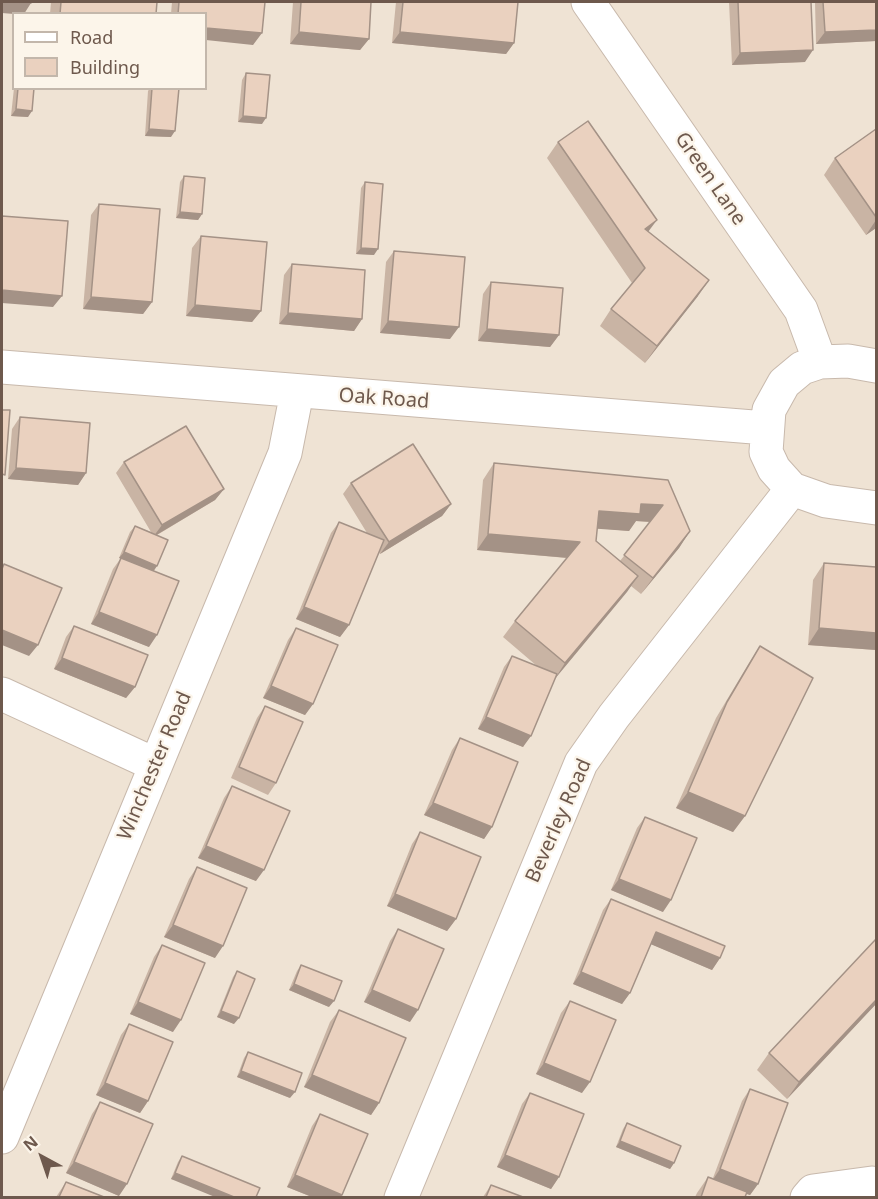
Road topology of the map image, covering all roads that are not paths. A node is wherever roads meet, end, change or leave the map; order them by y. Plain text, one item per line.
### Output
1 (588, 2) edge
2 (820, 362) junction
3 (876, 366) edge
4 (2, 368) edge
5 (297, 392) junction
6 (766, 428) junction
7 (792, 489) junction
8 (876, 508) edge
9 (2, 694) edge
10 (156, 765) junction
11 (14, 1070) edge
12 (2, 1137) edge
13 (874, 1179) edge
14 (401, 1197) edge
15 (807, 1197) edge

1 - 2 street, Green Lane
2 - 3 street
2 - 6 street
4 - 5 street, Oak Road
5 - 6 street, Oak Road
5 - 10 street, Winchester Road
6 - 7 street
7 - 8 street
7 - 14 street, Beverley Road
9 - 10 street
10 - 11 street, Winchester Road
11 - 12 street, Winchester Road
13 - 15 street

